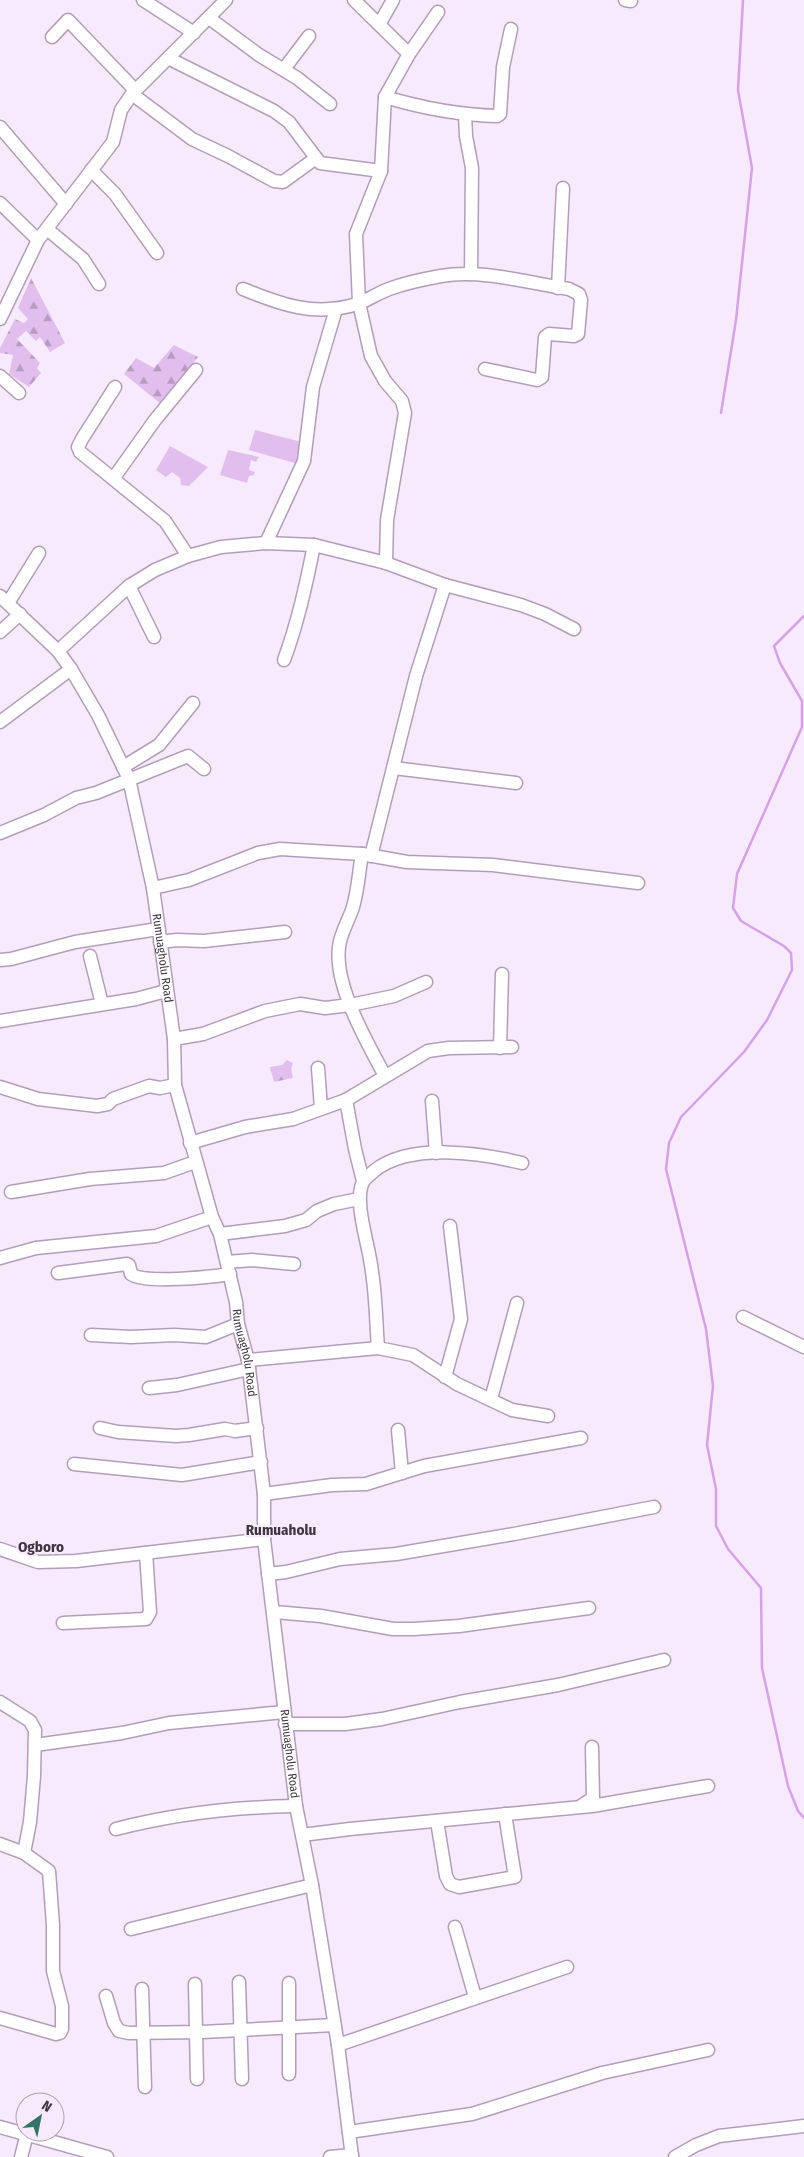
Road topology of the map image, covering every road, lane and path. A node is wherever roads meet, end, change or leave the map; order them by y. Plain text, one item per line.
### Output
1 (144, 0) edge
2 (226, 0) edge
3 (354, 0) edge
4 (393, 0) edge
5 (438, 12) dead end
6 (209, 18) junction
7 (380, 23) junction
8 (511, 29) dead end
9 (194, 33) junction
10 (309, 36) dead end
11 (52, 37) dead end
12 (409, 54) junction
13 (168, 58) junction
14 (284, 69) junction
15 (133, 92) junction
16 (385, 97) junction
17 (330, 104) dead end
18 (465, 115) junction
19 (0, 127) edge
20 (316, 158) junction
21 (91, 170) junction
22 (381, 171) junction
23 (563, 188) dead end
24 (0, 203) edge
25 (66, 204) junction
26 (47, 229) junction
27 (38, 240) junction
28 (157, 253) dead end
29 (471, 273) junction
30 (99, 284) dead end
31 (558, 288) junction
32 (243, 290) dead end
33 (359, 303) junction
34 (336, 309) junction
35 (0, 319) edge
36 (485, 369) dead end
37 (196, 370) dead end
38 (0, 376) edge
39 (115, 387) dead end
40 (19, 392) dead end
41 (113, 479) junction
42 (266, 542) junction
43 (314, 545) junction
44 (39, 553) dead end
45 (188, 556) junction
46 (386, 563) junction
47 (445, 585) junction
48 (129, 586) junction
49 (4, 599) edge
50 (20, 614) junction
51 (574, 629) dead end
52 (0, 632) edge
53 (154, 636) dead end
54 (58, 651) junction
55 (284, 660) dead end
56 (71, 670) junction
57 (193, 703) dead end
58 (0, 722) edge
59 (123, 767) junction
60 (394, 768) junction
61 (204, 769) dead end
62 (129, 779) junction
63 (516, 783) dead end
64 (0, 832) edge
65 (366, 855) junction
66 (638, 883) dead end
67 (153, 888) junction
68 (158, 929) junction
69 (285, 932) dead end
70 (160, 942) junction
71 (90, 956) dead end
72 (0, 960) edge
73 (502, 974) dead end
74 (426, 982) dead end
75 (166, 991) junction
76 (102, 1004) junction
77 (350, 1005) junction
78 (0, 1021) edge
79 (174, 1039) junction
80 (318, 1068) dead end
81 (385, 1076) junction
82 (175, 1085) junction
83 (0, 1087) edge
84 (346, 1100) junction
85 (432, 1102) dead end
86 (321, 1108) junction
87 (190, 1143) junction
88 (436, 1152) junction
89 (195, 1162) junction
90 (522, 1164) dead end
91 (363, 1181) junction
92 (11, 1192) dead end
93 (360, 1199) junction
94 (212, 1217) junction
95 (450, 1226) dead end
96 (220, 1234) junction
97 (0, 1258) edge
98 (294, 1264) dead end
99 (228, 1268) junction
100 (58, 1272) dead end
101 (517, 1304) dead end
102 (743, 1317) dead end
103 (238, 1324) junction
104 (92, 1335) dead end
105 (804, 1347) edge
106 (378, 1348) junction
107 (249, 1365) junction
108 (445, 1377) junction
109 (149, 1388) dead end
110 (491, 1399) junction
111 (548, 1416) dead end
112 (100, 1428) dead end
113 (257, 1428) junction
114 (398, 1430) dead end
115 (581, 1438) dead end
116 (261, 1462) junction
117 (74, 1464) dead end
118 (402, 1473) junction
119 (264, 1494) junction
120 (654, 1507) dead end
121 (264, 1539) junction
122 (0, 1549) edge
123 (146, 1554) junction
124 (268, 1574) junction
125 (589, 1608) dead end
126 (274, 1612) junction
127 (63, 1623) dead end
128 (664, 1660) dead end
129 (0, 1702) edge
130 (285, 1718) junction
131 (35, 1745) junction
132 (592, 1747) dead end
133 (708, 1786) dead end
134 (296, 1806) junction
135 (576, 1808) junction
136 (504, 1814) junction
137 (437, 1821) junction
138 (116, 1829) dead end
139 (302, 1835) junction
140 (0, 1844) edge
141 (24, 1853) junction
142 (312, 1885) junction
143 (455, 1926) dead end
144 (131, 1928) dead end
145 (567, 1967) dead end
146 (239, 1982) dead end
147 (289, 1982) dead end
148 (195, 1984) dead end
149 (142, 1990) dead end
150 (106, 1996) dead end
151 (475, 1997) junction
152 (0, 2018) edge
153 (334, 2025) junction
154 (289, 2027) junction
155 (242, 2029) junction
156 (196, 2032) junction
157 (144, 2033) junction
158 (338, 2044) junction
159 (708, 2050) dead end
160 (289, 2074) dead end
161 (197, 2079) dead end
162 (242, 2079) dead end
163 (146, 2087) dead end
164 (804, 2126) edge
165 (0, 2127) edge
166 (15, 2131) edge
167 (349, 2132) junction
168 (24, 2142) edge
169 (48, 2142) edge
170 (78, 2153) edge
171 (352, 2156) edge
172 (21, 2157) edge
173 (107, 2157) edge
174 (330, 2157) edge
175 (676, 2157) edge

1 - 9 street
2 - 6 street
3 - 7 street
4 - 7 street
5 - 12 street
6 - 9 street
6 - 14 street
7 - 12 street
8 - 18 street
9 - 13 street
10 - 14 street
11 - 15 street
12 - 16 street
13 - 15 street
13 - 20 street
14 - 17 street
15 - 20 street
15 - 21 street
16 - 18 street
16 - 22 street
18 - 29 street
19 - 25 street
20 - 22 street
21 - 25 street
21 - 28 street
22 - 33 street
23 - 31 street
24 - 27 street
25 - 26 street
26 - 27 street
26 - 30 street
27 - 35 street
29 - 31 street
29 - 33 street
31 - 36 street
32 - 34 street
33 - 34 street
33 - 46 street
34 - 42 street
37 - 41 street
38 - 40 street
39 - 41 street
41 - 45 street
42 - 43 street
42 - 45 street
43 - 46 street
43 - 55 street
44 - 49 street
45 - 48 street
46 - 47 street
47 - 51 street
47 - 60 street
48 - 53 street
48 - 54 street
49 - 50 street, Rumuagholu Road
50 - 52 street
50 - 54 street, Rumuagholu Road
54 - 56 street, Rumuagholu Road
56 - 58 street
56 - 59 street, Rumuagholu Road
57 - 59 street
59 - 62 street, Rumuagholu Road
60 - 63 street
60 - 65 street
61 - 62 street
62 - 64 street
62 - 67 street, Rumuagholu Road
65 - 66 street
65 - 67 street
65 - 77 street
67 - 68 street, Rumuagholu Road
68 - 70 street, Rumuagholu Road
68 - 72 street
69 - 70 street
70 - 75 street, Rumuagholu Road
71 - 76 street
73 - 81 street
74 - 77 street
75 - 76 street
75 - 79 street, Rumuagholu Road
76 - 78 street
77 - 79 street
77 - 81 street
79 - 82 street, Rumuagholu Road
80 - 86 street
81 - 84 street
82 - 83 street
82 - 87 street, Rumuagholu Road
84 - 86 street
84 - 91 street
85 - 88 street
86 - 87 street
87 - 89 street, Rumuagholu Road
88 - 90 street
88 - 91 street
89 - 92 street
89 - 94 street, Rumuagholu Road
91 - 93 street
93 - 96 street
93 - 106 street
94 - 96 street, Rumuagholu Road
94 - 97 street
95 - 108 street
96 - 99 street, Rumuagholu Road
98 - 99 street
99 - 100 street
99 - 103 street, Rumuagholu Road
101 - 110 street
102 - 105 street
103 - 104 street
103 - 107 street, Rumuagholu Road
106 - 107 street
106 - 108 street
107 - 109 street
107 - 113 street, Rumuagholu Road
108 - 110 street
110 - 111 street
112 - 113 street
113 - 116 street, Rumuagholu Road
114 - 118 street
115 - 118 street
116 - 117 street
116 - 119 street, Rumuagholu Road
118 - 119 street
119 - 121 street, Rumuagholu Road
120 - 124 street
121 - 123 street
121 - 124 street, Rumuagholu Road
122 - 123 street
123 - 127 street
124 - 126 street, Rumuagholu Road
125 - 126 street
126 - 130 street, Rumuagholu Road
128 - 130 street
129 - 131 street
130 - 131 street
130 - 134 street, Rumuagholu Road
131 - 141 street
132 - 135 street
133 - 135 street
134 - 138 street
134 - 139 street, Rumuagholu Road
135 - 136 street
136 - 137 street
136 - 137 street
137 - 139 street
139 - 142 street, Rumuagholu Road
140 - 141 street
141 - 152 street
142 - 144 street
142 - 153 street, Rumuagholu Road
143 - 151 street
145 - 151 street
146 - 155 street
147 - 154 street
148 - 156 street
149 - 157 street
150 - 157 street
151 - 158 street
153 - 154 street
153 - 158 street, Rumuagholu Road
154 - 155 street
154 - 160 street
155 - 156 street
155 - 162 street
156 - 157 street
156 - 161 street
157 - 163 street
158 - 167 street, Rumuagholu Road
159 - 167 street
164 - 175 street
165 - 166 street
167 - 171 street, Rumuagholu Road
168 - 172 street
169 - 170 street
170 - 173 street
171 - 174 street

